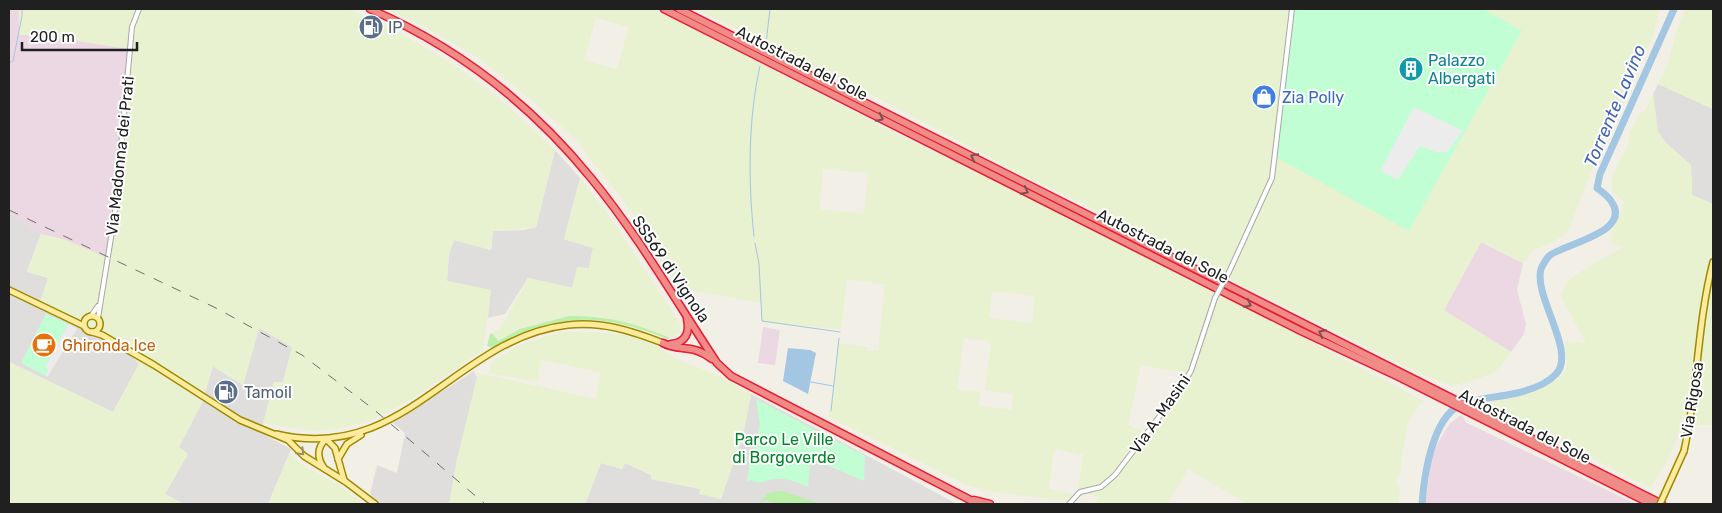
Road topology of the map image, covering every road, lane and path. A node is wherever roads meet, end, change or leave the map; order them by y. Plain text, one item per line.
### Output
1 (138, 9) edge
2 (370, 9) edge
3 (664, 9) edge
4 (679, 9) edge
5 (1292, 9) edge
6 (1713, 262) edge
7 (9, 290) edge
8 (99, 304) junction
9 (683, 311) junction
10 (70, 317) junction
11 (89, 317) junction
12 (98, 318) junction
13 (84, 326) junction
14 (100, 326) junction
15 (92, 332) junction
16 (108, 339) junction
17 (663, 343) junction
18 (717, 363) junction
19 (369, 430) junction
20 (276, 434) junction
21 (326, 439) junction
22 (338, 460) junction
23 (326, 471) junction
24 (346, 482) junction
25 (966, 498) junction
26 (375, 504) edge
27 (973, 504) edge
28 (978, 504) edge
29 (990, 504) edge
30 (1069, 504) edge
31 (1651, 504) edge
32 (1661, 504) edge

1 - 8 street, Via Madonna dei Prati
2 - 9 highway, SS569 di Vignola
3 -> 31 highway, Autostrada del Sole
32 -> 4 highway, Autostrada del Sole
5 - 30 street, Via A. Masini, bridge
6 - 32 main road, Via Rigosa, bridge
7 - 10 main road
8 - 11 street, Via Madonna dei Prati
8 - 12 street, Via Madonna dei Prati
9 - 17 highway
9 - 18 highway, SS569 di Vignola
10 - 11 main road
10 - 13 main road
11 - 12 main road
11 - 13 main road
12 - 14 main road
13 - 15 main road
14 - 15 main road
14 - 16 main road
15 - 16 main road
16 - 20 main road
17 - 18 highway
17 - 19 main road
18 - 25 highway, SS569 di Vignola
19 - 21 main road
19 - 22 main road
20 - 21 main road
20 -> 23 main road
21 - 22 main road
21 - 23 main road
22 - 24 main road
23 - 24 main road
24 - 26 main road
25 - 27 highway
25 - 28 highway, SS569 di Vignola
25 - 29 highway

